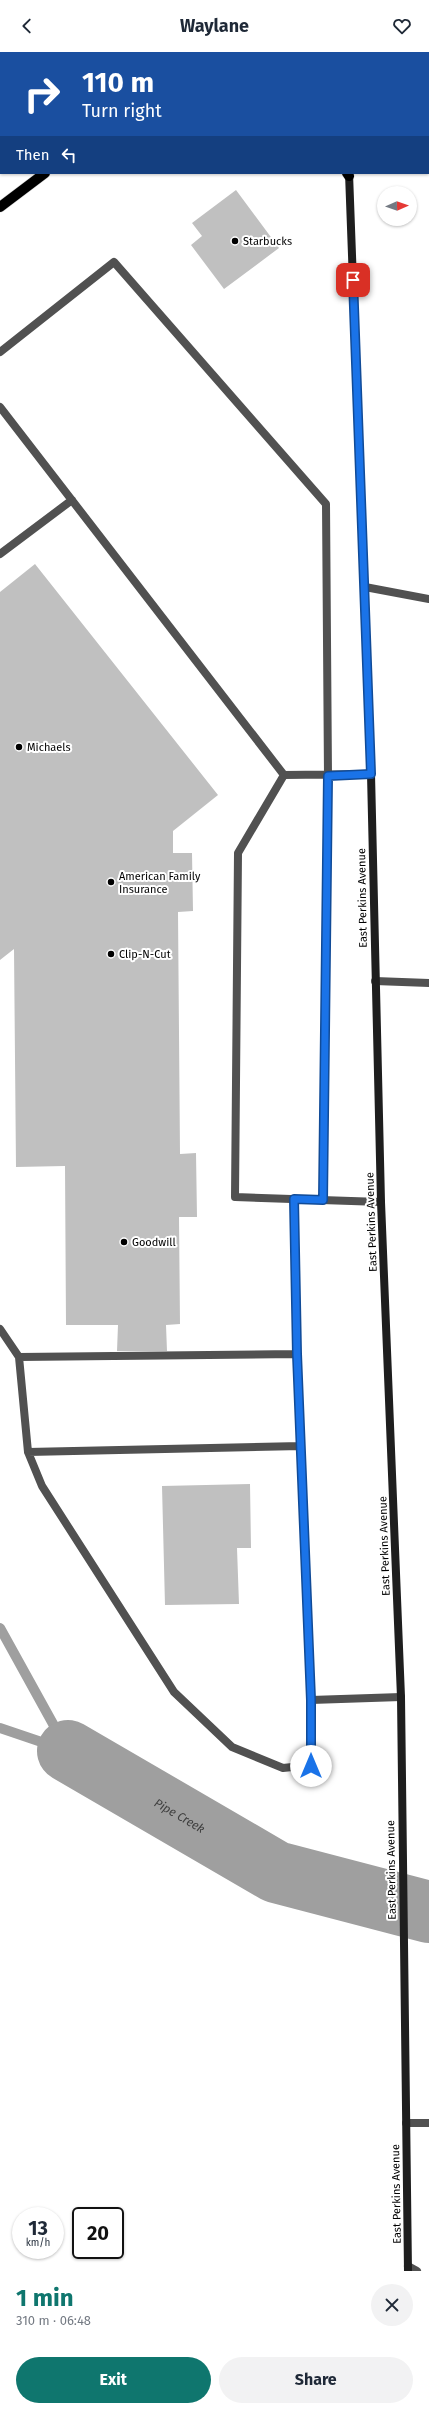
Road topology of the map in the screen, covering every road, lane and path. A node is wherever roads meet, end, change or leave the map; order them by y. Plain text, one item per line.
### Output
1 (44, 174) edge
2 (348, 174) edge
3 (0, 207) edge
4 (0, 352) edge
5 (0, 406) edge
6 (72, 500) junction
7 (0, 554) edge
8 (365, 587) junction
9 (429, 599) edge
10 (371, 774) junction
11 (284, 775) junction
12 (328, 776) junction
13 (375, 981) junction
14 (429, 983) edge
15 (294, 1199) junction
16 (323, 1200) junction
17 (381, 1202) junction
18 (0, 1329) edge
19 (297, 1354) junction
20 (19, 1356) junction
21 (301, 1446) junction
22 (28, 1452) junction
23 (401, 1697) junction
24 (311, 1700) junction
25 (406, 2123) junction
26 (429, 2123) edge
27 (408, 2268) edge
28 (417, 2271) edge

1 - 3 main road
2 - 8 main road, East Perkins Avenue
4 - 12 lane
5 - 6 lane
6 - 7 lane
6 - 11 lane
8 - 9 lane
8 - 10 main road, East Perkins Avenue
10 - 12 lane
10 - 13 main road, East Perkins Avenue
11 - 12 lane
11 - 15 lane
12 - 16 lane
13 - 14 lane
13 - 17 main road, East Perkins Avenue
15 - 16 lane
15 - 19 lane
16 - 17 lane
17 - 23 main road, East Perkins Avenue
18 - 20 lane
19 - 20 lane
19 - 21 lane
20 - 22 lane
21 - 22 lane
21 - 24 lane
22 - 24 lane
23 - 24 lane
23 - 25 main road, East Perkins Avenue
25 - 26 lane
25 - 27 main road, East Perkins Avenue
27 - 28 lane

